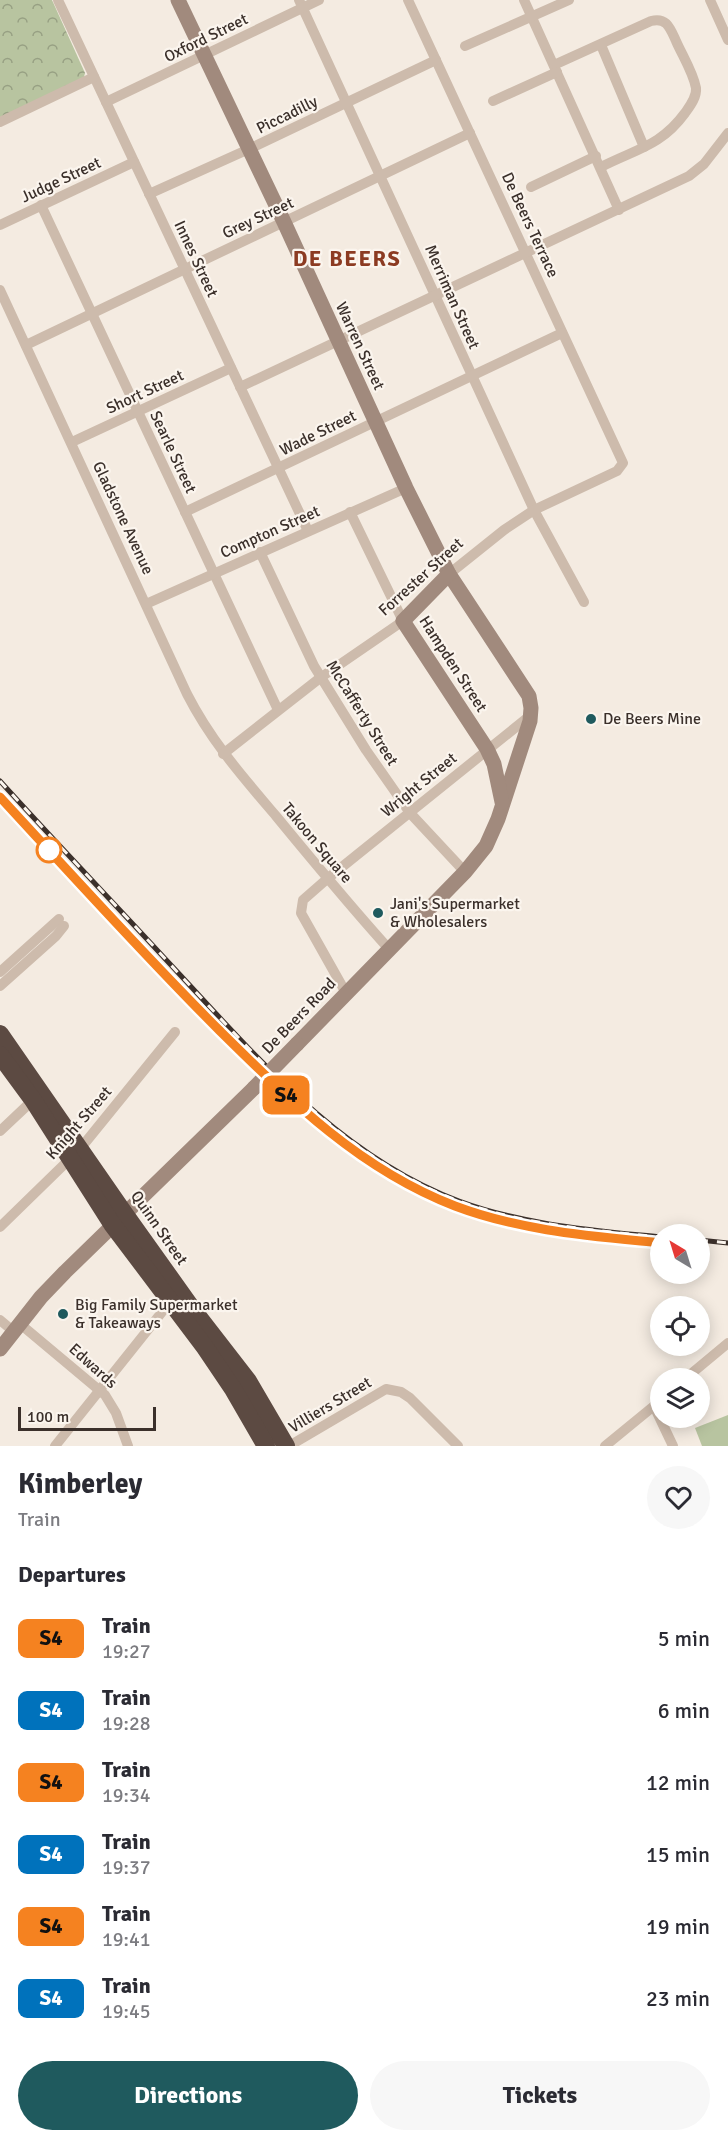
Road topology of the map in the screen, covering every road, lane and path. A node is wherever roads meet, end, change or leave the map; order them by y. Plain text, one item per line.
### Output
1 (178, 0) edge
2 (319, 0) edge
3 (408, 0) edge
4 (524, 0) edge
5 (569, 0) edge
6 (710, 0) edge
7 (63, 2) edge
8 (301, 4) edge
9 (532, 16) junction
10 (728, 40) edge
11 (601, 45) junction
12 (465, 46) dead end
13 (204, 56) junction
14 (436, 60) junction
15 (556, 68) junction
16 (94, 77) junction
17 (493, 101) dead end
18 (106, 102) junction
19 (346, 103) junction
20 (0, 122) edge
21 (470, 133) junction
22 (728, 133) edge
23 (644, 147) junction
24 (249, 149) junction
25 (134, 162) junction
26 (599, 162) junction
27 (380, 176) junction
28 (531, 187) dead end
29 (149, 194) junction
30 (41, 205) junction
31 (620, 210) junction
32 (284, 222) junction
33 (0, 225) edge
34 (526, 252) junction
35 (185, 269) junction
36 (0, 290) edge
37 (435, 296) junction
38 (92, 314) junction
39 (562, 333) junction
40 (338, 342) junction
41 (26, 345) junction
42 (231, 368) junction
43 (471, 376) junction
44 (240, 387) junction
45 (138, 411) junction
46 (375, 421) junction
47 (72, 442) junction
48 (623, 464) joint
49 (279, 469) junction
50 (406, 488) junction
51 (534, 510) junction
52 (185, 512) junction
53 (350, 512) junction
54 (308, 531) junction
55 (260, 552) junction
56 (214, 573) junction
57 (449, 574) junction
58 (584, 602) dead end
59 (147, 604) junction
60 (403, 621) junction
61 (320, 678) junction
62 (529, 696) joint
63 (278, 710) junction
64 (531, 715) junction
65 (487, 749) junction
66 (224, 754) junction
67 (503, 805) junction
68 (410, 813) junction
69 (465, 872) junction
70 (327, 879) junction
71 (389, 949) junction
72 (0, 972) edge
73 (0, 986) edge
74 (346, 993) junction
75 (175, 1032) dead end
76 (0, 1034) edge
77 (0, 1055) edge
78 (33, 1100) junction
79 (0, 1131) edge
80 (75, 1154) junction
81 (118, 1219) junction
82 (0, 1227) edge
83 (170, 1302) junction
84 (0, 1320) edge
85 (16, 1327) junction
86 (728, 1343) edge
87 (0, 1349) edge
88 (698, 1368) edge
89 (100, 1390) junction
90 (650, 1410) edge
91 (666, 1428) edge
92 (55, 1446) edge
93 (128, 1446) edge
94 (266, 1446) edge
95 (287, 1446) edge
96 (458, 1446) edge
97 (605, 1446) edge
98 (673, 1446) edge

1 - 13 street, Warren Street
2 - 8 street, Oxford Street
3 - 14 street, De Beers Terrace
4 - 9 street
5 - 9 street
6 - 10 street
7 - 16 street, Innes Street
8 - 13 street, Oxford Street
8 - 19 street, Merriman Street
9 - 12 street
9 - 15 street
11 - 15 street
11 - 23 street
11 - 23 street
13 - 18 street, Oxford Street
13 - 24 street, Warren Street
14 - 19 street, Piccadilly
14 - 21 street, De Beers Terrace
15 - 17 street
15 - 26 street
16 - 18 street, Innes Street
16 - 20 street
18 - 25 street, Innes Street
19 - 24 street, Piccadilly
19 - 27 street, Merriman Street
21 - 27 street, Grey Street
21 - 34 street, De Beers Terrace
22 - 31 street
23 - 26 street
24 - 29 street, Piccadilly
24 - 32 street, Warren Street
25 - 29 street, Innes Street
25 - 30 street, Judge Street
26 - 28 street
26 - 31 street
27 - 32 street, Grey Street
27 - 37 street, Merriman Street
29 - 35 street, Innes Street
30 - 33 street, Judge Street
30 - 38 street, Searle Street
31 - 34 street
32 - 35 street, Grey Street
32 - 40 street, Warren Street
34 - 37 street
34 - 39 street, De Beers Terrace
35 - 38 street, Grey Street
35 - 42 street, Innes Street
36 - 41 street, Gladstone Avenue
37 - 40 street
37 - 43 street, Merriman Street
38 - 41 street, Grey Street
38 - 45 street, Searle Street
39 - 43 street, Wade Street
39 - 48 street, De Beers Terrace
40 - 44 street
40 - 46 street, Warren Street
41 - 47 street, Gladstone Avenue
42 - 44 street, Innes Street
42 - 45 street, Short Street
43 - 46 street, Wade Street
43 - 51 street, Merriman Street
44 - 49 street, Innes Street
45 - 47 street, Short Street
45 - 52 street, Searle Street
46 - 49 street, Wade Street
46 - 50 street, Warren Street
47 - 59 street, Gladstone Avenue
48 - 51 street, Forrester Street
49 - 52 street, Wade Street
49 - 54 street, Innes Street
50 - 53 street, Compton Street
50 - 57 street, Warren Street
51 - 57 street, Forrester Street
51 - 58 street, Merriman Street
52 - 56 street, Searle Street
53 - 54 street, Compton Street
53 - 60 street, Hampden Street
54 - 55 street, Compton Street
55 - 56 street, Compton Street
55 - 61 street, McCafferty Street
56 - 59 street, Compton Street
56 - 63 street, Searle Street
57 - 60 street, Forrester Street
57 - 62 street, Warren Street
59 - 66 street, Gladstone Avenue
60 - 61 street, Forrester Street
60 - 65 street, Hampden Street
61 - 63 street, Forrester Street
61 - 68 street, McCafferty Street
62 - 64 street, De Beers Road
63 - 66 street, Forrester Street
64 - 65 street, Wright Street
64 - 67 street, De Beers Road
65 - 67 street, Hampden Street
65 - 68 street, Wright Street
66 - 70 street, Takoon Square
67 - 69 street, De Beers Road
68 - 69 street, McCafferty Street
68 - 70 street, Wright Street
69 - 71 street, De Beers Road
70 - 71 street, Takoon Square
70 - 74 street, Wright Street
71 - 74 street, De Beers Road
72 - 73 street
74 - 81 street, De Beers Road, bridge
75 - 80 street, Knight Street
76 - 80 highway, Quinn Street
77 - 78 highway, Quinn Street
78 - 79 street
78 - 80 highway, Quinn Street
80 - 81 highway, Quinn Street
80 - 82 street, Knight Street
81 - 83 highway, Quinn Street
81 - 85 street, De Beers Road
81 - 95 highway, Quinn Street
83 - 89 street
83 - 94 highway, Quinn Street
84 - 85 street, Edwards
85 - 87 street, De Beers Road
85 - 89 street, Edwards
86 - 88 street
89 - 92 street
89 - 93 street, Edwards
90 - 97 street
91 - 98 street
95 - 96 street, Villiers Street

